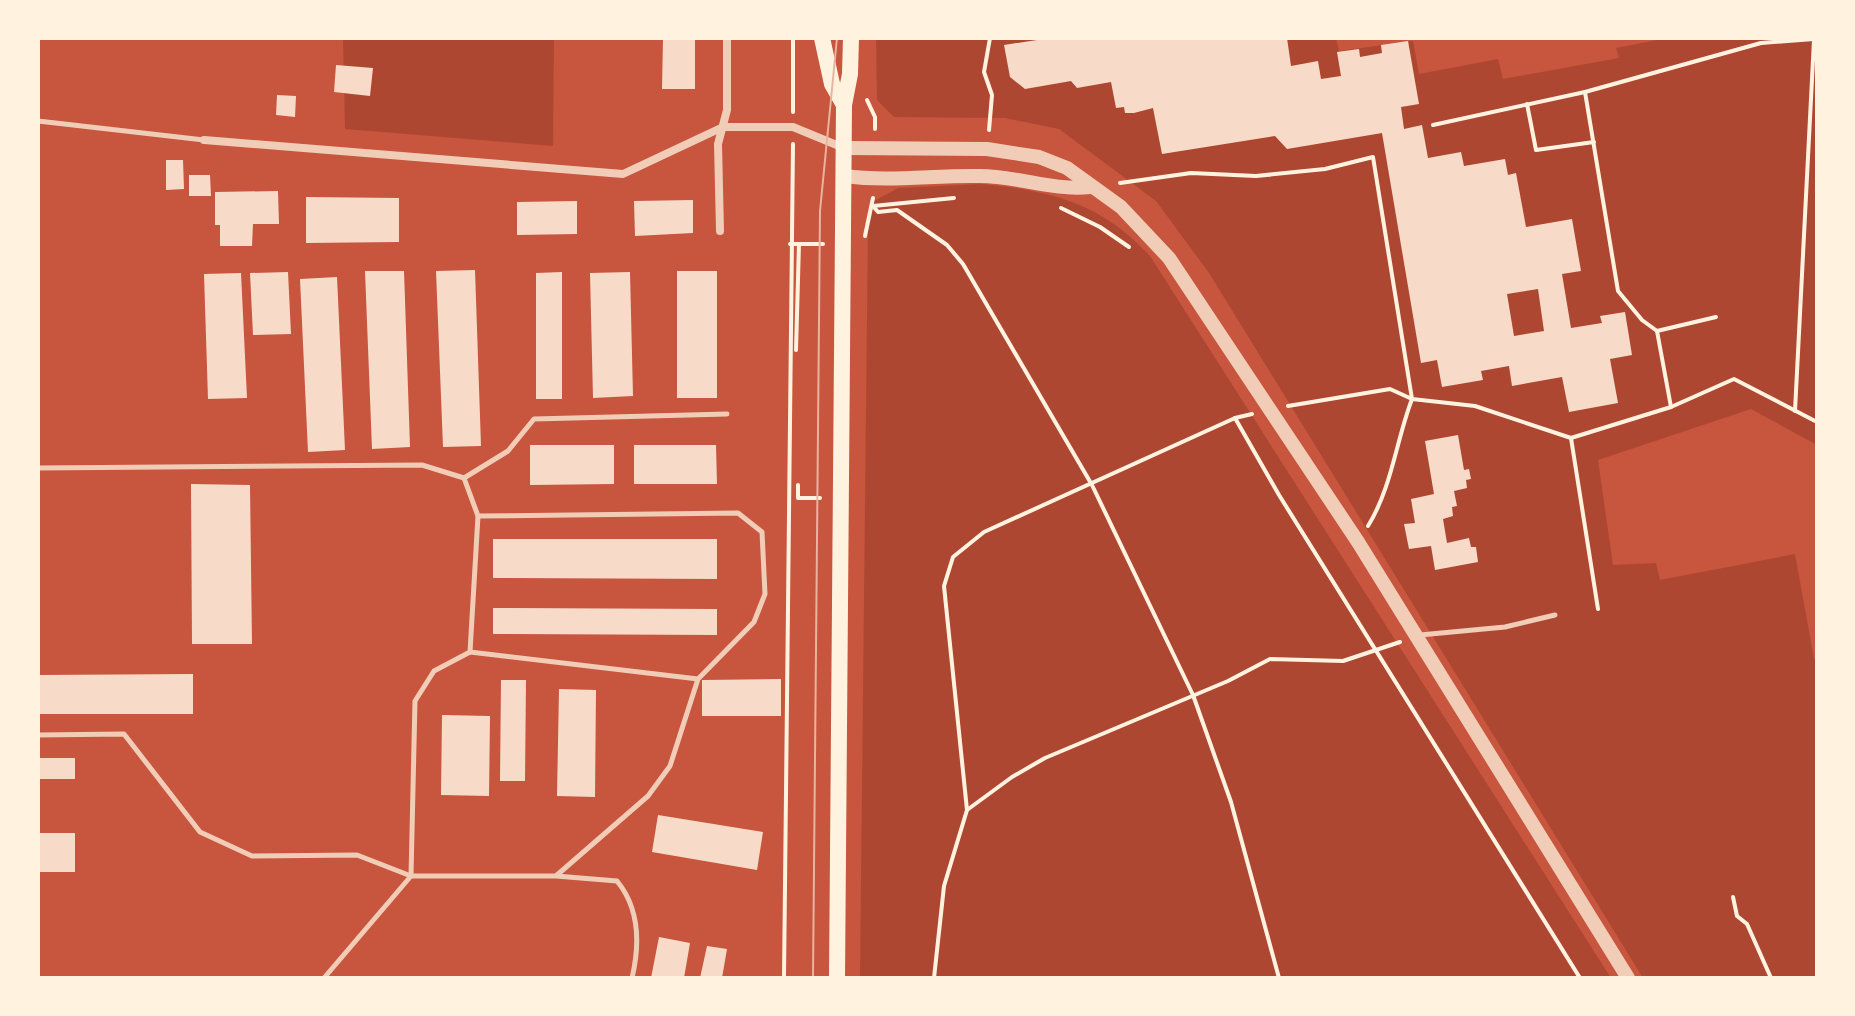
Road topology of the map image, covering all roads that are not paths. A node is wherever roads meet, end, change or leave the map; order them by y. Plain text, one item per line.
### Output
1 (727, 38) edge
2 (822, 38) edge
3 (851, 38) edge
4 (844, 105) junction
5 (38, 121) edge
6 (723, 127) junction
7 (204, 140) joint
8 (845, 148) junction
9 (844, 176) junction
10 (1090, 187) junction
11 (720, 231) dead end
12 (727, 414) dead end
13 (38, 468) edge
14 (464, 478) junction
15 (478, 516) junction
16 (1555, 615) dead end
17 (1415, 636) junction
18 (470, 652) junction
19 (698, 679) junction
20 (38, 735) edge
21 (411, 876) junction
22 (556, 876) junction
23 (324, 978) edge
24 (632, 978) edge
25 (837, 978) edge
26 (1628, 978) edge

1 - 6 street
2 - 4 main road
3 - 4 main road
4 - 8 main road
5 - 7 lane
6 - 7 street
6 - 8 street
6 - 11 street
8 - 9 main road
8 - 10 street
9 - 10 street
9 - 25 main road
10 - 17 street
12 - 14 lane
13 - 14 lane
14 - 15 lane
15 - 18 lane
15 - 19 lane
16 - 17 lane
17 - 26 street
18 - 19 lane
18 - 21 lane
19 - 22 lane
20 - 21 lane
21 - 22 lane
21 - 23 lane
22 - 24 lane

